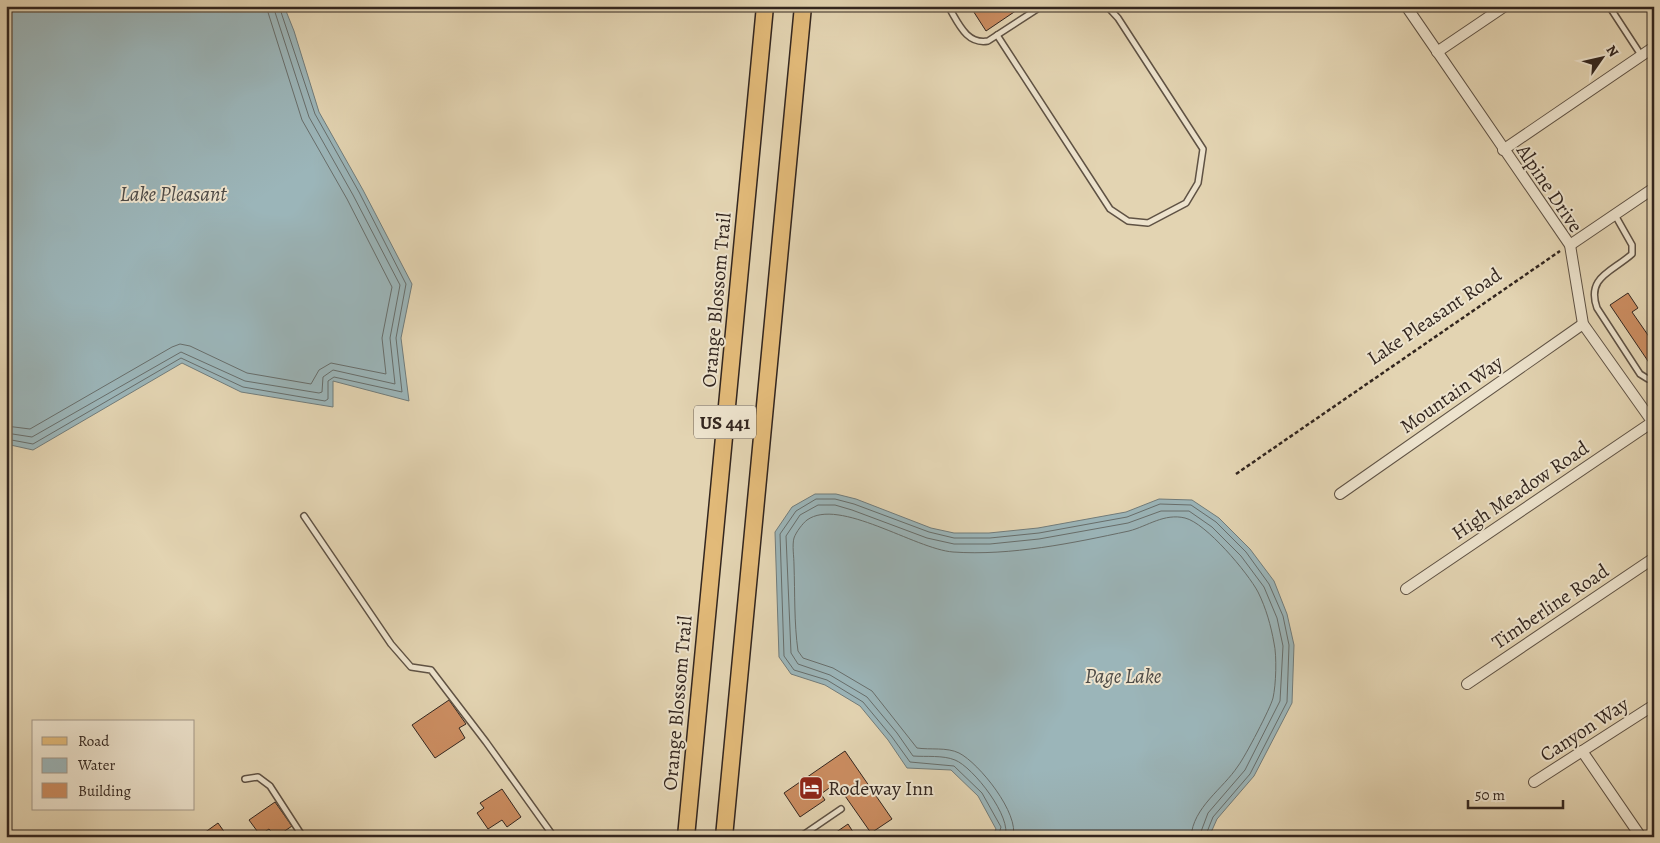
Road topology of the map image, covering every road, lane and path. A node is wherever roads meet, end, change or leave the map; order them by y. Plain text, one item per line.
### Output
1 (765, 6) edge
2 (803, 6) edge
3 (948, 6) edge
4 (1042, 6) edge
5 (1108, 6) edge
6 (1406, 6) edge
7 (1505, 6) edge
8 (1609, 6) edge
9 (997, 35) junction
10 (1654, 47) edge
11 (1437, 52) junction
12 (1641, 55) junction
13 (1503, 150) junction
14 (1654, 188) edge
15 (1614, 214) junction
16 (1570, 244) junction
17 (1582, 324) junction
18 (1654, 380) edge
19 (1653, 422) edge
20 (1236, 474) dead end
21 (1340, 494) dead end
22 (304, 516) dead end
23 (1654, 558) edge
24 (1406, 589) dead end
25 (1467, 684) dead end
26 (1654, 705) edge
27 (1582, 751) junction
28 (245, 779) dead end
29 (1534, 782) dead end
30 (841, 809) dead end
31 (303, 837) edge
32 (554, 837) edge
33 (686, 837) edge
34 (724, 837) edge
35 (800, 837) edge
36 (1641, 837) edge

1 - 33 main road, Orange Blossom Trail / US 441
2 - 34 main road, US 441
3 - 9 lane
4 - 9 lane
5 - 9 lane
6 - 11 street, Alpine Drive
7 - 11 street
8 - 12 lane
10 - 12 street
11 - 13 street, Alpine Drive
12 - 13 street
13 - 16 street, Alpine Drive
14 - 15 street
15 - 16 street
15 - 18 lane
16 - 17 street, Alpine Drive
16 - 20 path, Lake Pleasant Road
17 - 19 street, Alpine Drive
17 - 21 street, Mountain Way
19 - 24 street, High Meadow Road
22 - 32 lane
23 - 25 street, Timberline Road
26 - 27 street, Canyon Way
27 - 29 street, Canyon Way
27 - 36 street
28 - 31 lane
30 - 35 lane

